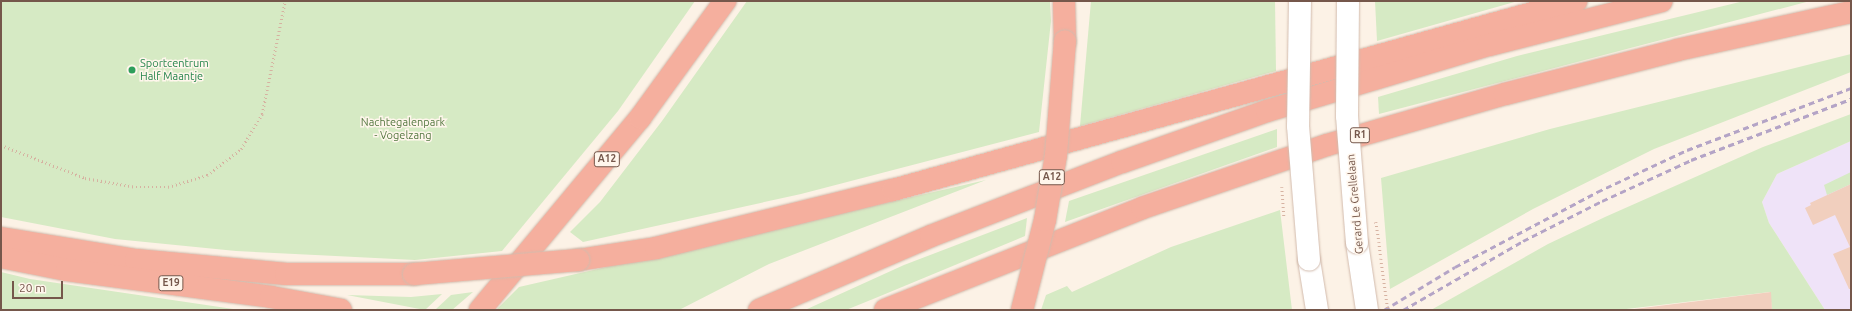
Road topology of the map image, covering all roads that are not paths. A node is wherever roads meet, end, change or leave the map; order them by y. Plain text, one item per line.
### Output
1 (725, 1) edge
2 (1064, 1) edge
3 (1300, 1) edge
4 (1348, 1) edge
5 (1576, 1) edge
6 (1661, 1) edge
7 (1851, 12) edge
8 (1, 238) edge
9 (1, 257) edge
10 (341, 310) edge
11 (480, 310) edge
12 (759, 310) edge
13 (885, 310) edge
14 (1022, 310) edge
15 (1317, 310) edge
16 (1368, 310) edge

1 - 11 highway, A12
2 - 14 highway, A12, bridge
3 - 15 street, bridge
4 - 16 street, Gerard Le Grellelaan, bridge
5 - 8 highway, bridge
6 - 12 highway
7 - 13 highway, R1
9 - 10 highway, E19

